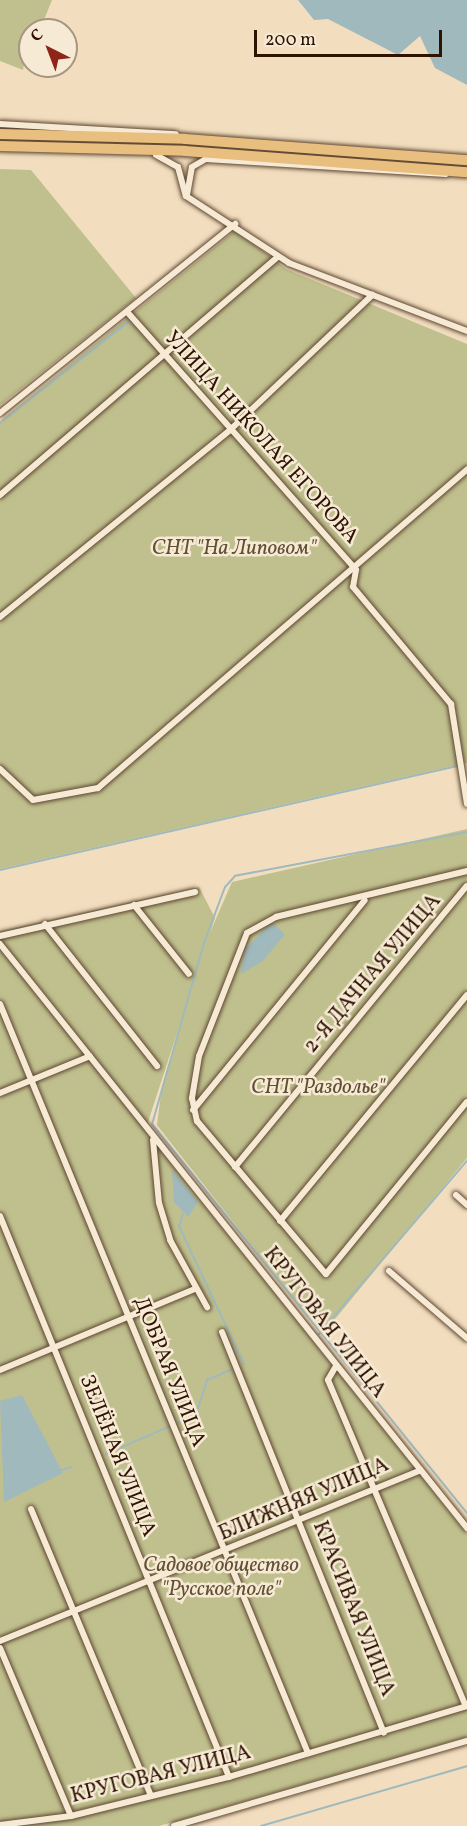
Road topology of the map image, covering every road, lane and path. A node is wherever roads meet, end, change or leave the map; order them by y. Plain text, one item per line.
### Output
1 (0, 124) edge
2 (0, 134) edge
3 (0, 147) edge
4 (329, 151) junction
5 (467, 160) edge
6 (465, 172) edge
7 (189, 198) junction
8 (236, 224) junction
9 (278, 257) junction
10 (372, 295) junction
11 (129, 314) junction
12 (467, 331) edge
13 (167, 357) junction
14 (0, 413) edge
15 (231, 429) junction
16 (467, 469) edge
17 (0, 495) edge
18 (356, 570) junction
19 (0, 617) edge
20 (0, 769) edge
21 (467, 804) edge
22 (467, 872) edge
23 (467, 886) edge
24 (195, 892) dead end
25 (366, 899) junction
26 (134, 904) junction
27 (45, 924) junction
28 (0, 936) edge
29 (0, 944) edge
30 (189, 974) dead end
31 (467, 995) edge
32 (0, 1004) edge
33 (90, 1056) junction
34 (157, 1066) dead end
35 (33, 1080) junction
36 (0, 1093) edge
37 (467, 1102) edge
38 (193, 1110) junction
39 (153, 1139) junction
40 (235, 1167) junction
41 (456, 1195) dead end
42 (467, 1205) edge
43 (0, 1216) edge
44 (280, 1221) junction
45 (389, 1271) dead end
46 (195, 1288) junction
47 (207, 1307) dead end
48 (129, 1316) junction
49 (222, 1332) dead end
50 (467, 1338) edge
51 (54, 1347) junction
52 (336, 1366) junction
53 (0, 1370) edge
54 (421, 1470) junction
55 (373, 1489) junction
56 (31, 1509) dead end
57 (299, 1519) junction
58 (467, 1528) edge
59 (224, 1552) junction
60 (150, 1580) junction
61 (75, 1610) junction
62 (0, 1641) edge
63 (0, 1648) edge
64 (467, 1706) edge
65 (384, 1731) junction
66 (467, 1741) edge
67 (308, 1753) junction
68 (229, 1777) junction
69 (151, 1796) junction
70 (71, 1816) junction
71 (0, 1825) edge
72 (174, 1826) edge

1 - 4 street
2 - 4 highway
3 - 6 highway
3 - 7 street
4 - 5 highway
6 - 7 street
7 - 8 street
8 - 9 street
8 - 11 street
9 - 10 street
9 - 13 street
10 - 12 street
10 - 15 street
11 - 13 street, УЛИЦА НИКОЛАЯ ЕГОРОВА
11 - 14 street
13 - 15 street, УЛИЦА НИКОЛАЯ ЕГОРОВА
13 - 17 street
15 - 18 street, УЛИЦА НИКОЛАЯ ЕГОРОВА
15 - 19 street
16 - 18 street
18 - 20 street
18 - 21 street, УЛИЦА НИКОЛАЯ ЕГОРОВА
22 - 25 street
23 - 40 street, 2-Я ДАЧНАЯ УЛИЦА
24 - 26 street
25 - 38 street
25 - 38 street
26 - 27 street
26 - 30 street
27 - 28 street
27 - 34 street
29 - 33 street, КРУГОВАЯ УЛИЦА
31 - 44 street
32 - 35 street, ДОБРАЯ УЛИЦА
33 - 35 street
33 - 39 street, КРУГОВАЯ УЛИЦА
35 - 36 street
35 - 48 street, ДОБРАЯ УЛИЦА
37 - 44 street
38 - 40 street
39 - 46 street
39 - 52 street, КРУГОВАЯ УЛИЦА
40 - 44 street
41 - 42 street
43 - 51 street, ЗЕЛЁНАЯ УЛИЦА
45 - 50 street
46 - 47 street
46 - 48 street
48 - 51 street
48 - 59 street, ДОБРАЯ УЛИЦА
49 - 57 street, КРАСИВАЯ УЛИЦА
51 - 53 street
51 - 60 street, ЗЕЛЁНАЯ УЛИЦА
52 - 54 street, КРУГОВАЯ УЛИЦА
52 - 55 street
54 - 55 street, БЛИЖНЯЯ УЛИЦА
54 - 58 street, КРУГОВАЯ УЛИЦА
55 - 57 street, БЛИЖНЯЯ УЛИЦА
55 - 64 street
56 - 61 street
57 - 59 street, БЛИЖНЯЯ УЛИЦА
57 - 65 street, КРАСИВАЯ УЛИЦА
59 - 60 street, БЛИЖНЯЯ УЛИЦА
59 - 67 street, ДОБРАЯ УЛИЦА
60 - 61 street, БЛИЖНЯЯ УЛИЦА
60 - 68 street, ЗЕЛЁНАЯ УЛИЦА
61 - 62 street, БЛИЖНЯЯ УЛИЦА
61 - 69 street
63 - 70 street
64 - 65 street, КРУГОВАЯ УЛИЦА
65 - 67 street, КРУГОВАЯ УЛИЦА
66 - 72 street
67 - 68 street, КРУГОВАЯ УЛИЦА
68 - 69 street, КРУГОВАЯ УЛИЦА
69 - 70 street, КРУГОВАЯ УЛИЦА
70 - 71 street, КРУГОВАЯ УЛИЦА

